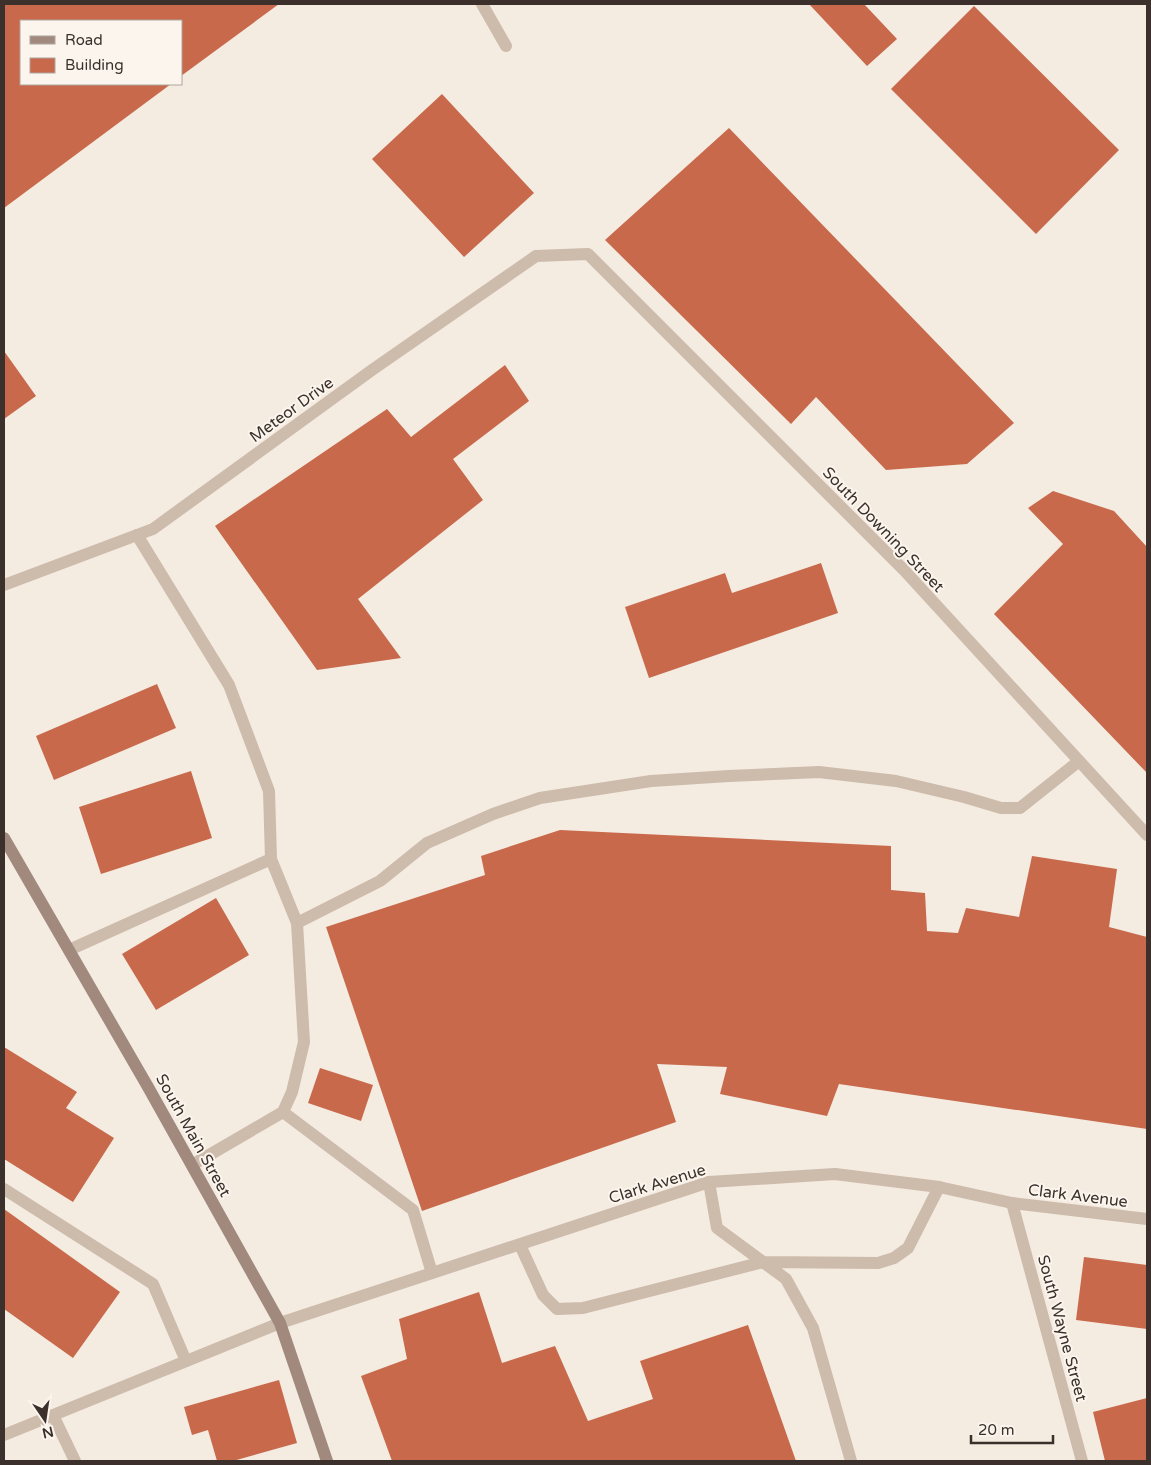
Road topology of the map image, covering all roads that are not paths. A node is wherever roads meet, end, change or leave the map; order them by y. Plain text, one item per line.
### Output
1 (482, 4) edge
2 (506, 46) dead end
3 (588, 254) joint
4 (137, 535) junction
5 (4, 585) edge
6 (1079, 761) junction
7 (1147, 835) edge
8 (4, 838) edge
9 (271, 859) junction
10 (297, 923) junction
11 (68, 950) junction
12 (283, 1112) junction
13 (192, 1165) junction
14 (709, 1182) junction
15 (939, 1187) junction
16 (4, 1189) edge
17 (1012, 1203) junction
18 (1147, 1219) edge
19 (520, 1245) junction
20 (763, 1262) junction
21 (432, 1273) junction
22 (280, 1323) junction
23 (186, 1361) junction
24 (53, 1415) junction
25 (4, 1435) edge
26 (75, 1461) edge
27 (326, 1461) edge
28 (851, 1461) edge
29 (1082, 1461) edge

1 - 2 street
3 - 4 street, Meteor Drive
3 - 6 street, South Downing Street
4 - 5 street, Meteor Drive
4 - 9 street
6 - 7 street, South Downing Street
6 - 10 street
8 - 11 main road, South Main Street
9 - 10 street
9 - 11 street
10 - 12 street
11 - 13 main road, South Main Street
12 - 13 street
12 - 21 street
13 - 22 main road, South Main Street
14 - 15 street, Clark Avenue
14 - 19 street, Clark Avenue
14 - 20 street
15 - 17 street, Clark Avenue
15 - 20 street
16 - 23 street
17 - 18 street, Clark Avenue
17 - 29 street, South Wayne Street
19 - 20 street
19 - 21 street, Clark Avenue
20 - 28 street
21 - 22 street, Clark Avenue
22 - 23 street, Clark Avenue
22 - 27 main road, South Main Street
23 - 24 street, Clark Avenue
24 - 25 street, Clark Avenue
24 - 26 street

